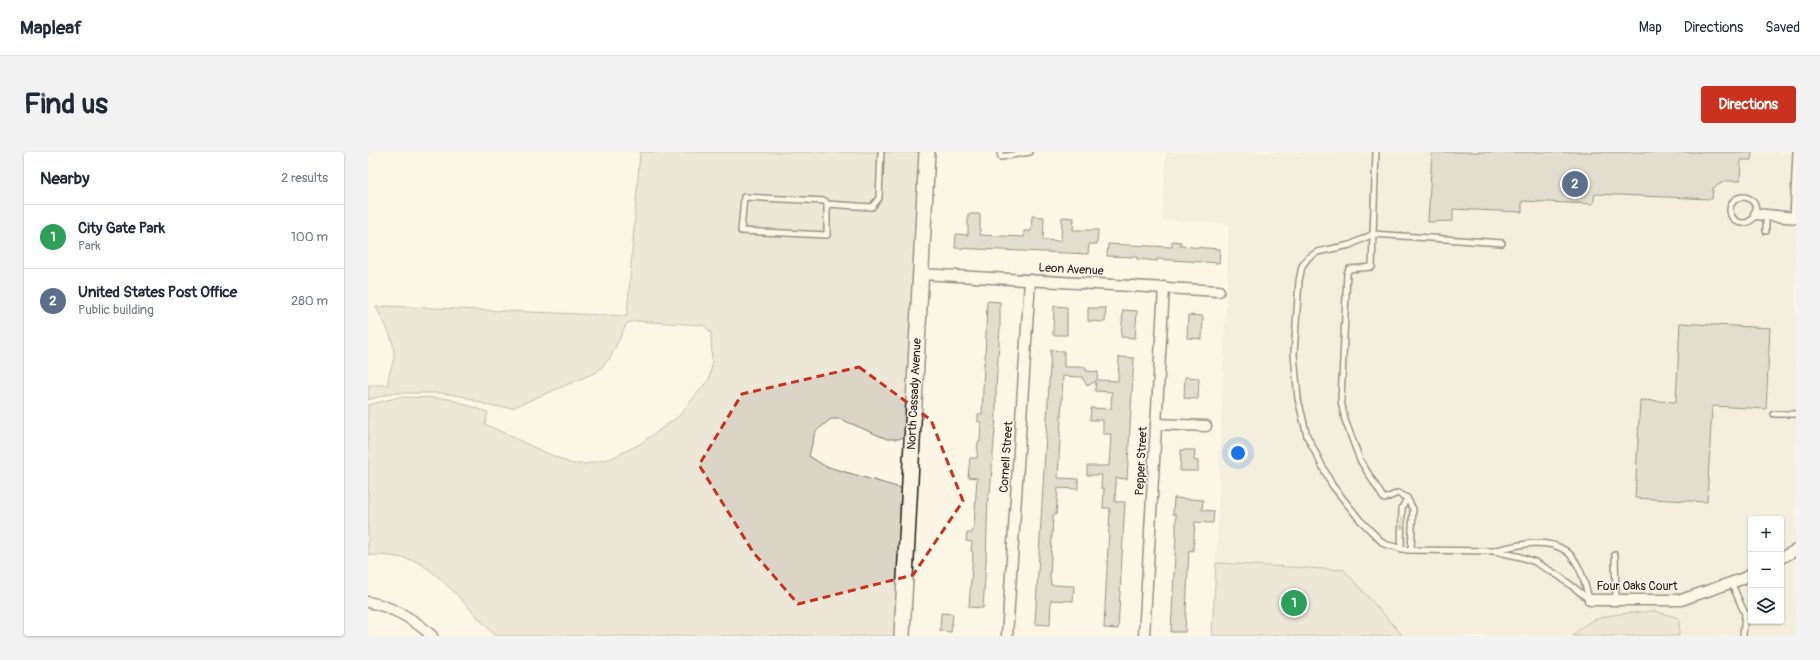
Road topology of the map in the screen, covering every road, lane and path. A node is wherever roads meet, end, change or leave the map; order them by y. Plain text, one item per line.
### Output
1 (881, 152) edge
2 (927, 152) edge
3 (1000, 152) edge
4 (1030, 152) edge
5 (1376, 152) edge
6 (1796, 152) edge
7 (827, 204) junction
8 (1756, 214) junction
9 (1766, 215) junction
10 (1794, 218) edge
11 (1766, 231) dead end
12 (1373, 234) junction
13 (1502, 243) dead end
14 (921, 274) junction
15 (1030, 280) junction
16 (1164, 287) junction
17 (1219, 290) dead end
18 (1774, 414) dead end
19 (1796, 414) edge
20 (1156, 424) junction
21 (1206, 426) dead end
22 (1407, 498) junction
23 (1401, 549) junction
24 (1411, 550) junction
25 (1495, 550) junction
26 (1796, 550) edge
27 (1615, 556) dead end
28 (1784, 556) edge
29 (1748, 575) edge
30 (1732, 582) junction
31 (1616, 599) junction
32 (1590, 600) junction
33 (368, 602) edge
34 (432, 636) edge
35 (902, 636) edge
36 (1008, 636) edge
37 (1144, 636) edge
38 (1743, 636) edge

1 - 7 lane
2 - 14 main road, North Cassady Avenue
3 - 4 lane
5 - 12 lane
6 - 10 lane
7 - 7 lane
8 - 8 lane
8 - 9 street
9 - 10 street
9 - 11 lane
12 - 13 lane
12 - 22 lane
12 - 23 lane
14 - 15 street, Leon Avenue
14 - 35 main road, North Cassady Avenue
15 - 16 street, Leon Avenue
15 - 36 street, Cornell Street
16 - 17 street, Leon Avenue
16 - 20 street, Pepper Street
18 - 19 lane
20 - 21 street
20 - 37 street, Pepper Street
22 -> 23 lane
22 - 24 lane
23 - 24 lane
24 - 25 lane
25 - 32 lane
25 - 32 lane
26 - 28 street
27 - 31 lane
29 - 30 street, Four Oaks Court
30 - 31 street, Four Oaks Court
30 - 38 lane
31 - 32 street, Four Oaks Court
33 - 34 street

